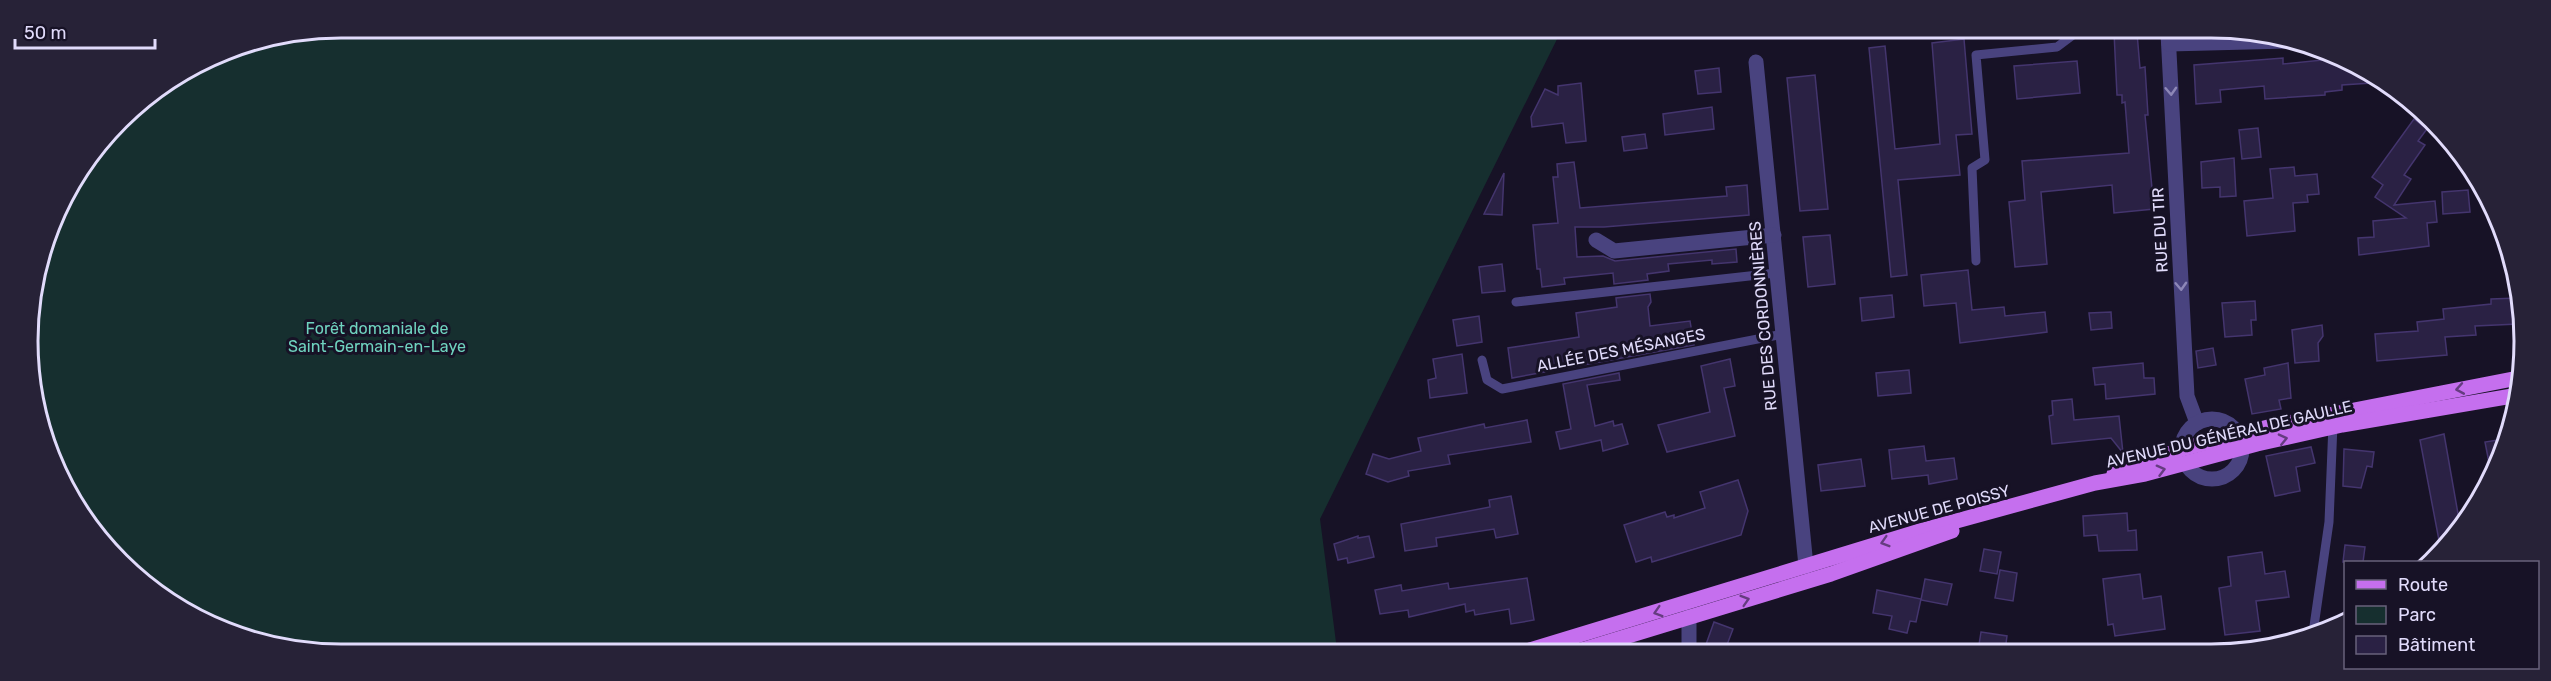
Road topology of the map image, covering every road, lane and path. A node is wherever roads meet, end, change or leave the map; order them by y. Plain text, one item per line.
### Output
1 (2069, 38) edge
2 (2168, 38) edge
3 (2250, 40) edge
4 (1756, 62) dead end
5 (1774, 235) junction
6 (1596, 240) dead end
7 (1976, 261) dead end
8 (1776, 273) junction
9 (1516, 302) dead end
10 (1783, 334) junction
11 (1482, 360) dead end
12 (2511, 380) edge
13 (2509, 396) edge
14 (2333, 420) junction
15 (2197, 423) junction
16 (2239, 441) junction
17 (2184, 456) junction
18 (2022, 504) joint
19 (1808, 574) junction
20 (1687, 610) junction
21 (2314, 625) edge
22 (1554, 644) edge
23 (1598, 644) edge
24 (1689, 644) edge

1 - 7 lane
2 - 3 street
2 -> 15 street, RUE DU TIR
4 - 5 street, RUE DES CORDONNIÈRES
5 - 6 street
5 - 8 street, RUE DES CORDONNIÈRES
8 - 9 lane
8 - 10 street, RUE DES CORDONNIÈRES
10 - 11 lane, ALLÉE DES MÉSANGES
10 - 19 street, RUE DES CORDONNIÈRES
12 -> 14 main road, AVENUE DU GÉNÉRAL DE GAULLE
13 - 14 main road, AVENUE DU GÉNÉRAL DE GAULLE
14 - 16 main road, AVENUE DU GÉNÉRAL DE GAULLE
14 - 21 lane
15 - 16 street
15 - 17 street
16 - 17 main road, AVENUE DU GÉNÉRAL DE GAULLE
16 - 17 street
17 - 18 main road, AVENUE DU GÉNÉRAL DE GAULLE
18 - 19 main road, AVENUE DE POISSY
19 - 20 main road, AVENUE DE POISSY
20 -> 22 main road, AVENUE DE POISSY
20 - 23 main road, AVENUE DE POISSY
20 - 24 street

